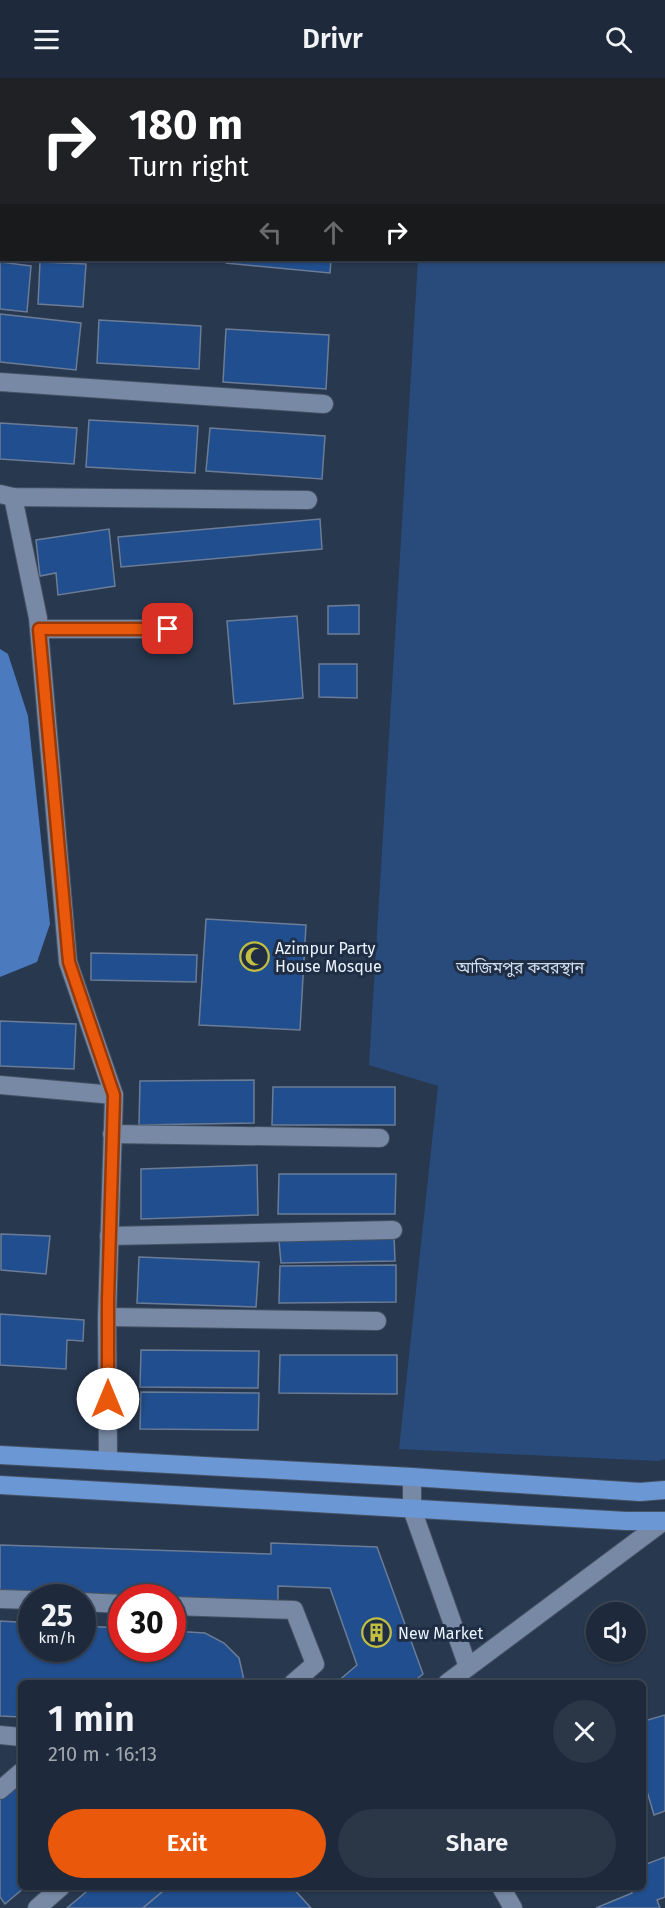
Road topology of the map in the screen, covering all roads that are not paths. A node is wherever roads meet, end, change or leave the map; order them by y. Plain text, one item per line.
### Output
1 (0, 382) edge
2 (324, 404) dead end
3 (7, 496) edge
4 (308, 500) dead end
5 (39, 629) junction
6 (168, 629) dead end
7 (0, 1085) edge
8 (114, 1095) junction
9 (112, 1134) junction
10 (380, 1138) dead end
11 (393, 1230) dead end
12 (109, 1236) junction
13 (107, 1317) junction
14 (377, 1321) dead end
15 (0, 1455) edge
16 (108, 1461) junction
17 (412, 1477) junction
18 (0, 1485) edge
19 (665, 1490) edge
20 (412, 1509) junction
21 (665, 1521) edge
22 (0, 1599) edge
23 (18, 1600) edge
24 (186, 1606) edge
25 (468, 1667) junction
26 (296, 1680) edge
27 (451, 1680) edge
28 (0, 1735) edge
29 (18, 1737) edge
30 (18, 1775) edge
31 (0, 1790) edge
32 (58, 1890) edge
33 (503, 1890) edge
34 (37, 1908) edge
35 (513, 1908) edge

1 - 2 street
3 - 4 street
3 - 5 street
5 - 6 street
5 - 8 street
7 - 8 street
8 - 9 street
9 - 10 street
9 - 12 street
11 - 12 street
12 - 13 street
13 - 14 street
13 - 16 street
15 - 16 main road
16 - 17 main road
17 - 19 main road
17 - 20 street
18 - 20 main road
20 - 21 main road
20 - 25 street
21 - 25 street
22 - 23 street
24 - 26 street
25 - 27 street
28 - 29 street
30 - 31 street
32 - 34 street
33 - 35 street

